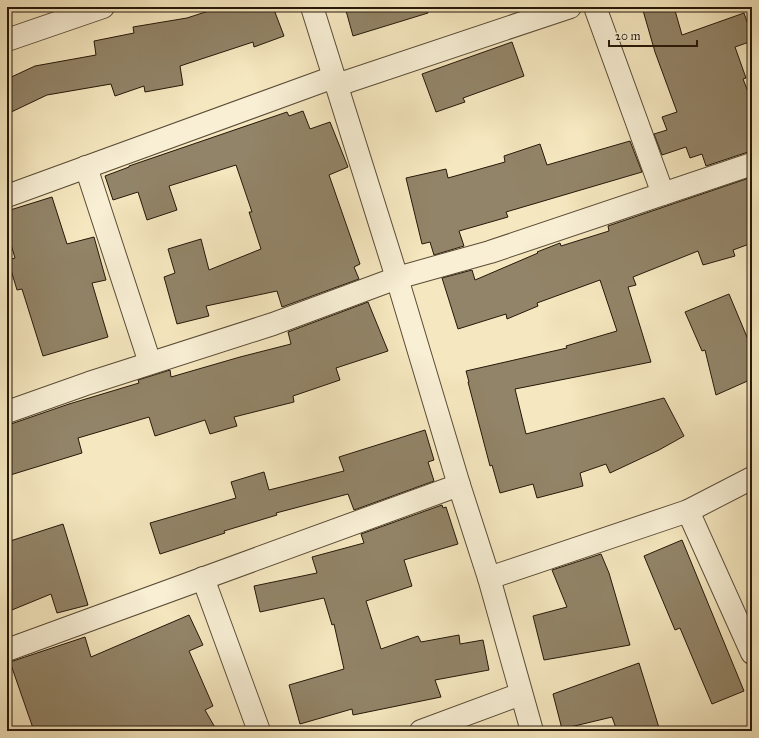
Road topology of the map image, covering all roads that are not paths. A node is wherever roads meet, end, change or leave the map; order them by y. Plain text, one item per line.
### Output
1 (312, 7) edge
2 (570, 7) edge
3 (595, 7) edge
4 (98, 8) edge
5 (7, 40) edge
6 (336, 81) junction
7 (752, 164) edge
8 (86, 167) junction
9 (663, 194) junction
10 (7, 196) edge
11 (397, 278) junction
12 (150, 363) junction
13 (7, 412) edge
14 (752, 478) edge
15 (459, 485) junction
16 (688, 511) junction
17 (203, 578) junction
18 (489, 578) junction
19 (7, 650) edge
20 (752, 654) edge
21 (521, 694) junction
22 (259, 731) edge
23 (421, 731) edge
24 (532, 731) edge

1 - 6 street
2 - 6 street
3 - 9 street
4 - 5 street
6 - 8 street
6 - 11 street
7 - 9 street
8 - 10 street
8 - 12 street
9 - 11 street
11 - 12 street
11 - 15 street
12 - 13 street
14 - 16 street
15 - 17 street
15 - 18 street
16 - 18 street
16 - 20 street
17 - 19 street
17 - 22 street
18 - 21 street
21 - 23 street
21 - 24 street

